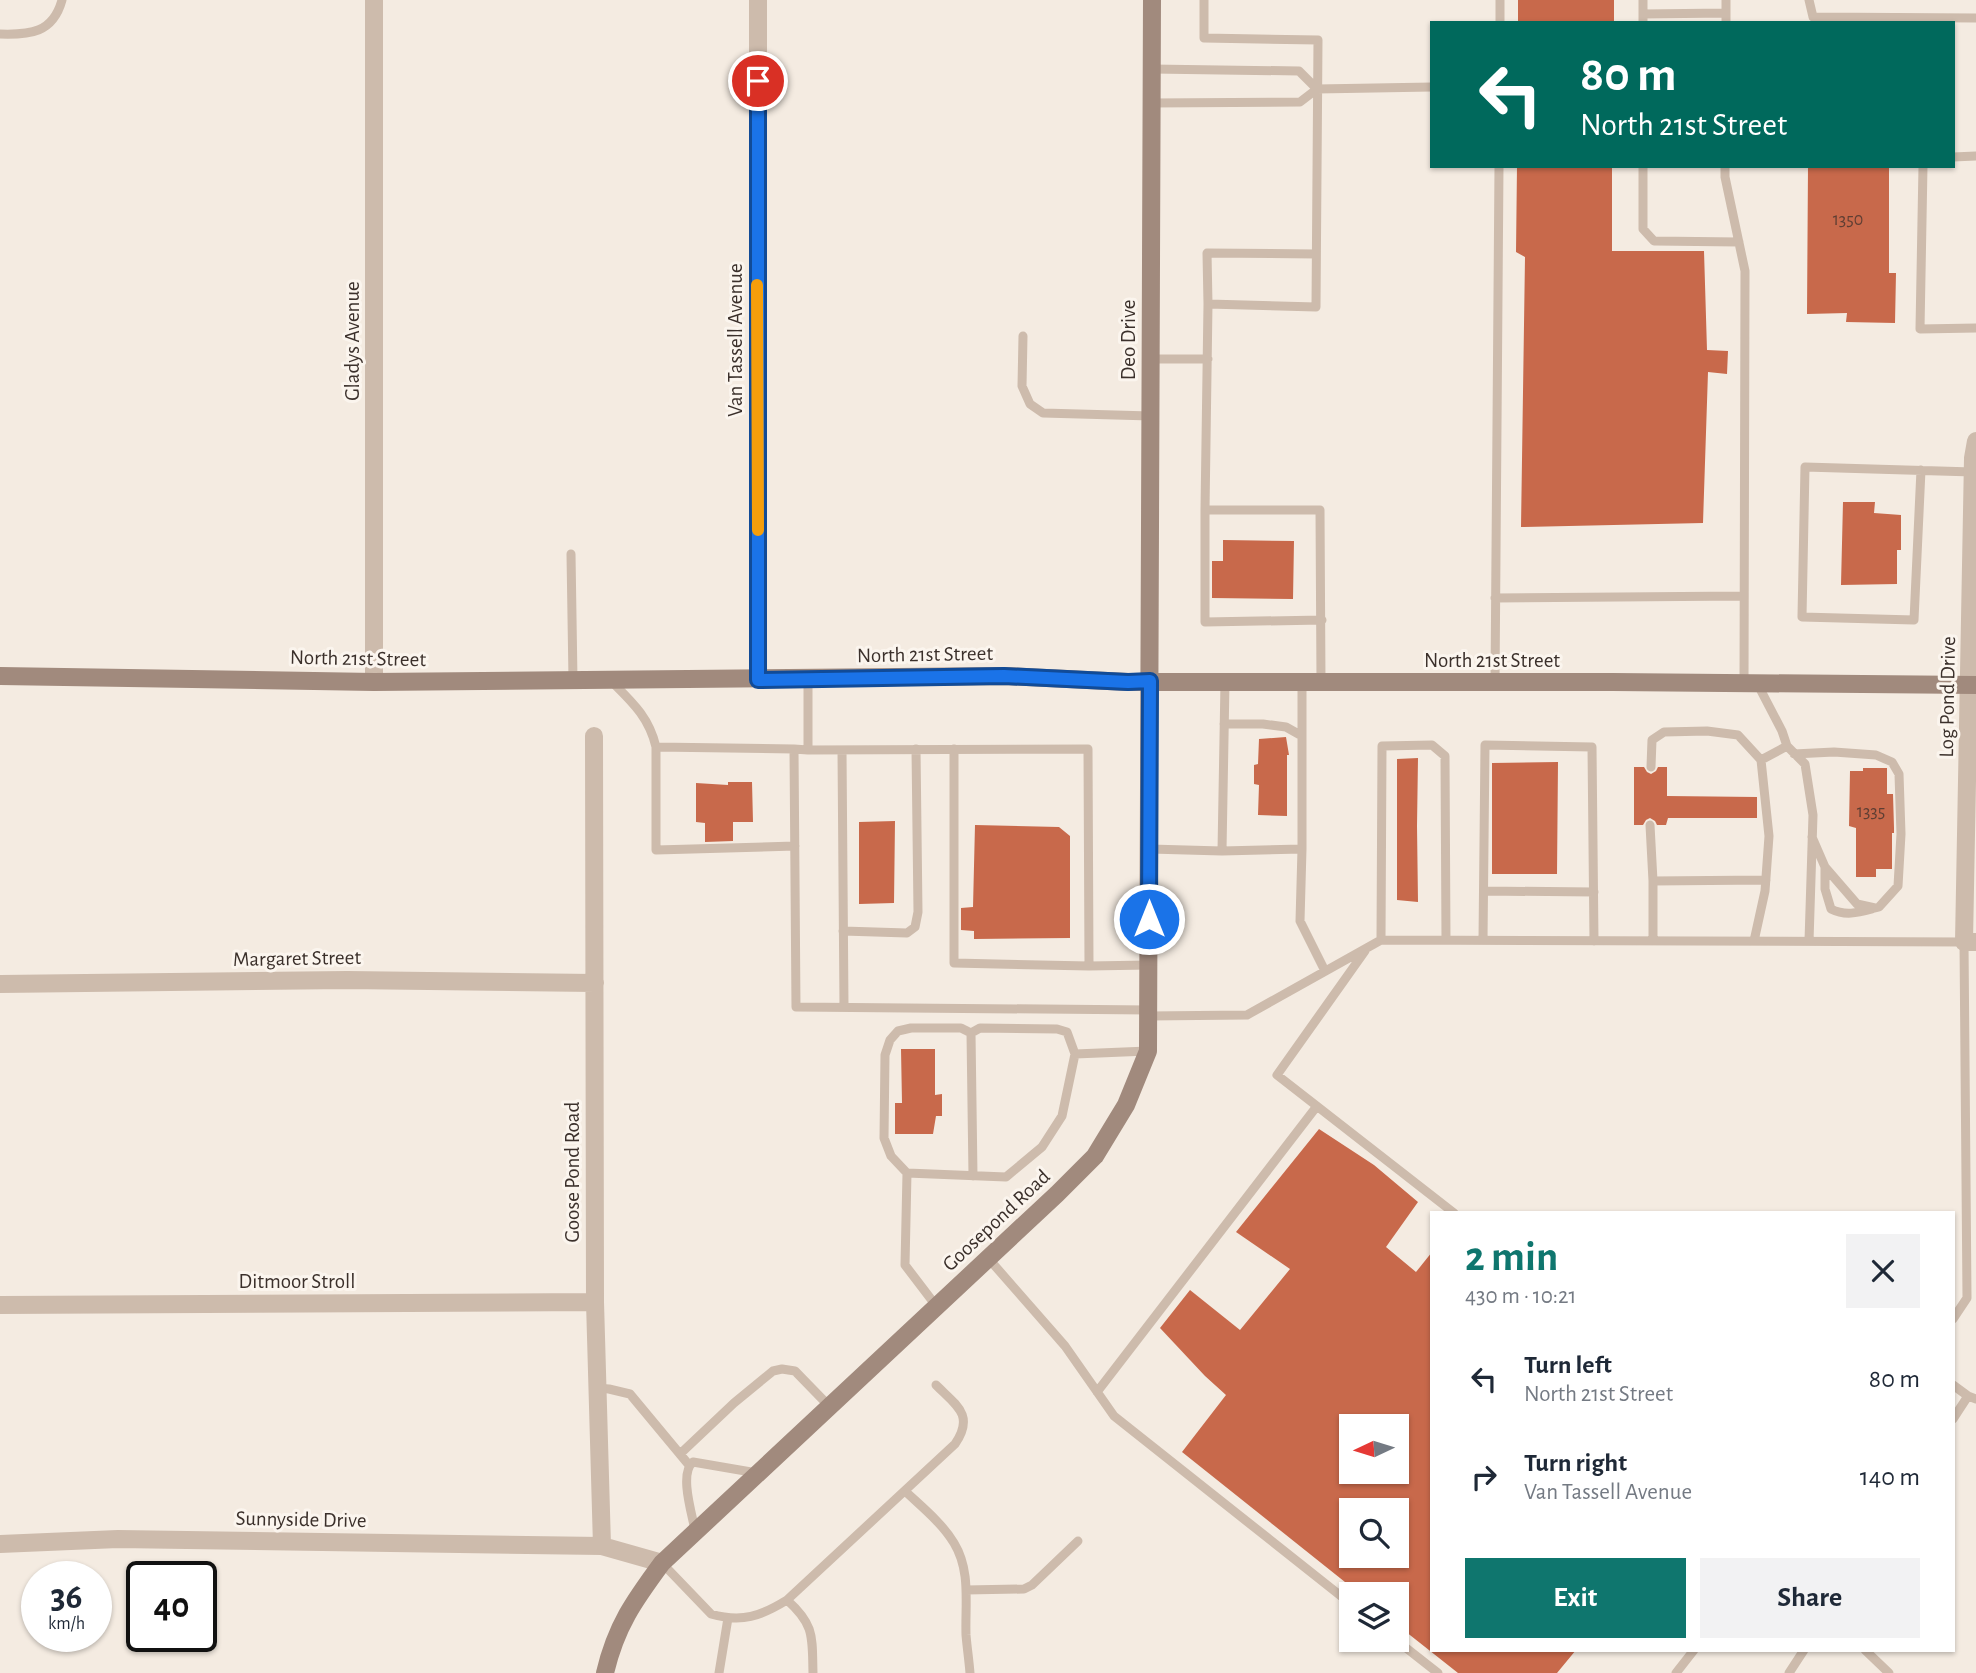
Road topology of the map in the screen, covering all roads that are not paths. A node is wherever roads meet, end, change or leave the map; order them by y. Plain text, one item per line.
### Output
1 (62, 0) edge
2 (374, 0) edge
3 (758, 0) edge
4 (1152, 0) edge
5 (1203, 0) edge
6 (1500, 0) edge
7 (1643, 0) edge
8 (1726, 0) edge
9 (1809, 0) edge
10 (1643, 18) edge
11 (1726, 18) edge
12 (1976, 18) edge
13 (1500, 21) edge
14 (0, 34) edge
15 (1152, 69) junction
16 (1430, 87) edge
17 (1317, 89) junction
18 (1152, 103) junction
19 (1976, 156) edge
20 (1955, 157) edge
21 (1499, 168) edge
22 (1643, 168) edge
23 (1725, 168) edge
24 (1923, 168) edge
25 (1739, 242) junction
26 (1316, 254) junction
27 (1208, 304) junction
28 (1976, 328) edge
29 (1023, 336) dead end
30 (1151, 359) junction
31 (1208, 359) junction
32 (1151, 416) junction
33 (1976, 441) edge
34 (1921, 470) junction
35 (1973, 472) junction
36 (1205, 510) junction
37 (571, 554) dead end
38 (1744, 596) junction
39 (1495, 598) junction
40 (1322, 620) junction
41 (0, 676) edge
42 (808, 679) junction
43 (573, 680) junction
44 (611, 680) junction
45 (758, 680) junction
46 (374, 681) junction
47 (1150, 681) junction
48 (1225, 682) junction
49 (1302, 682) junction
50 (1321, 682) junction
51 (1495, 683) junction
52 (1750, 683) junction
53 (1973, 685) edge
54 (1224, 724) junction
55 (594, 736) dead end
56 (1302, 736) junction
57 (1787, 746) junction
58 (656, 747) junction
59 (916, 749) junction
60 (954, 749) junction
61 (794, 750) junction
62 (808, 750) junction
63 (842, 750) junction
64 (1794, 754) junction
65 (1761, 760) junction
66 (1651, 767) dead end
67 (1650, 825) dead end
68 (1812, 837) junction
69 (795, 846) junction
70 (1150, 849) junction
71 (1302, 849) junction
72 (1222, 851) junction
73 (1825, 867) junction
74 (1766, 880) junction
75 (1653, 881) junction
76 (1484, 891) junction
77 (1594, 892) junction
78 (1875, 908) junction
79 (843, 931) junction
80 (1381, 940) junction
81 (1446, 940) junction
82 (1483, 940) junction
83 (1594, 941) junction
84 (1653, 941) junction
85 (1754, 941) junction
86 (1809, 941) junction
87 (1970, 942) edge
88 (1366, 948) junction
89 (1149, 965) junction
90 (1088, 966) junction
91 (1325, 971) junction
92 (595, 983) junction
93 (0, 984) edge
94 (844, 1007) junction
95 (1149, 1013) junction
96 (971, 1033) junction
97 (1148, 1051) junction
98 (1075, 1054) junction
99 (1317, 1106) junction
100 (907, 1173) junction
101 (973, 1176) junction
102 (1451, 1211) edge
103 (988, 1258) junction
104 (595, 1302) junction
105 (0, 1305) edge
106 (937, 1307) junction
107 (1955, 1316) edge
108 (936, 1385) dead end
109 (1955, 1386) edge
110 (597, 1388) junction
111 (1097, 1392) junction
112 (1972, 1397) edge
113 (830, 1407) junction
114 (1955, 1417) edge
115 (680, 1454) junction
116 (690, 1465) junction
117 (759, 1473) junction
118 (905, 1491) junction
119 (696, 1532) junction
120 (1078, 1541) dead end
121 (0, 1544) edge
122 (602, 1546) junction
123 (663, 1563) junction
124 (966, 1590) junction
125 (1339, 1594) edge
126 (787, 1600) junction
127 (728, 1618) junction
128 (1409, 1650) edge
129 (1692, 1652) edge
130 (1803, 1652) edge
131 (1867, 1652) edge
132 (606, 1673) edge
133 (719, 1673) edge
134 (813, 1673) edge
135 (970, 1673) edge
136 (1438, 1673) edge
137 (1676, 1673) edge
138 (1789, 1673) edge
139 (1889, 1673) edge

1 - 14 lane
2 - 46 street, Gladys Avenue
3 - 45 street, Van Tassell Avenue
4 - 15 main road, Deo Drive
5 - 17 lane
6 - 13 lane
7 - 10 lane
8 - 11 lane
9 - 12 lane
10 - 11 lane
15 - 17 lane
15 - 18 main road, Deo Drive
16 - 17 lane
17 - 18 lane
17 - 26 lane
18 - 30 main road, Deo Drive
19 - 20 lane
21 - 39 lane
22 - 25 lane
23 - 25 lane
24 - 28 lane
25 - 38 lane
26 - 27 lane
26 - 27 lane
27 - 31 lane
29 - 32 lane
30 - 31 lane
30 - 32 main road, Deo Drive
31 - 36 lane
32 - 47 main road, Deo Drive
33 - 35 street, Log Pond Drive
34 - 34 lane
34 - 35 lane
35 - 53 street, Log Pond Drive
36 - 40 lane
36 - 40 lane
37 - 43 lane
38 - 39 lane
38 - 52 lane
39 - 51 lane
40 - 50 lane
41 - 46 main road, North 21st Street
42 - 45 main road, North 21st Street
42 - 47 main road, North 21st Street
42 - 62 lane
43 - 44 main road, North 21st Street
43 - 46 main road, North 21st Street
44 - 45 main road, North 21st Street
44 - 58 lane
47 - 48 main road, North 21st Street
47 - 70 main road, Goosepond Road
48 - 49 main road, North 21st Street
48 - 54 lane
49 - 50 main road, North 21st Street
49 - 56 lane
50 - 51 main road, North 21st Street
51 - 52 main road, North 21st Street
52 - 53 main road, North 21st Street
52 - 57 lane
53 - 87 street, Log Pond Drive
54 - 56 lane
54 - 72 lane
55 - 92 street, Goose Pond Road
56 - 71 lane
57 - 64 lane
57 - 65 lane
58 - 61 lane
58 - 69 lane
59 - 60 lane
59 - 63 lane
59 - 79 lane
60 - 90 lane
60 - 90 lane
61 - 62 lane
61 - 69 lane
62 - 63 lane
63 - 79 lane
64 - 68 lane
64 - 78 lane
65 - 66 lane
65 - 74 lane
67 - 75 lane
68 - 73 lane
68 - 86 lane
69 - 94 lane
70 - 72 lane
70 - 89 main road, Goosepond Road
71 - 72 lane
71 - 91 lane
73 - 78 lane
73 - 78 lane
74 - 75 lane
74 - 85 lane
75 - 84 lane
76 - 77 lane
76 - 77 lane
76 - 82 lane
77 - 83 lane
79 - 94 lane
80 - 81 lane
80 - 81 lane
80 - 88 lane
81 - 82 lane
82 - 83 lane
83 - 84 lane
84 - 85 lane
85 - 86 lane
86 - 87 lane
87 - 107 lane
88 - 91 lane
88 - 99 lane
89 - 90 lane
89 - 95 main road, Goosepond Road
91 - 95 lane
92 - 93 street, Margaret Street
92 - 104 street, Goose Pond Road
94 - 95 lane
95 - 97 main road, Goosepond Road
96 - 98 lane
96 - 100 lane
96 - 101 lane
97 - 98 lane
97 - 103 main road, Goosepond Road
98 - 101 lane
99 - 102 lane
99 - 111 lane
100 - 101 lane
100 - 106 lane
103 - 106 main road, Goosepond Road
103 - 111 lane
104 - 105 street, Ditmoor Stroll
104 - 110 street, Goose Pond Road
106 - 113 main road, Goosepond Road
108 - 118 lane
109 - 112 lane
110 - 115 lane
110 - 122 street, Goose Pond Road
111 - 125 lane
112 - 114 lane
113 - 115 lane
113 - 117 main road, Goosepond Road
115 - 116 lane
116 - 117 lane
116 - 119 lane
117 - 119 main road, Goosepond Road
118 - 124 lane
118 - 126 lane
119 - 123 main road, Goosepond Road
120 - 124 lane
121 - 122 street, Sunnyside Drive
122 - 123 street
123 - 127 lane
123 - 132 main road, Goosepond Road
124 - 135 lane
126 - 127 lane
126 - 134 lane
127 - 133 lane
128 - 136 lane
129 - 137 lane
130 - 138 lane
131 - 139 lane

